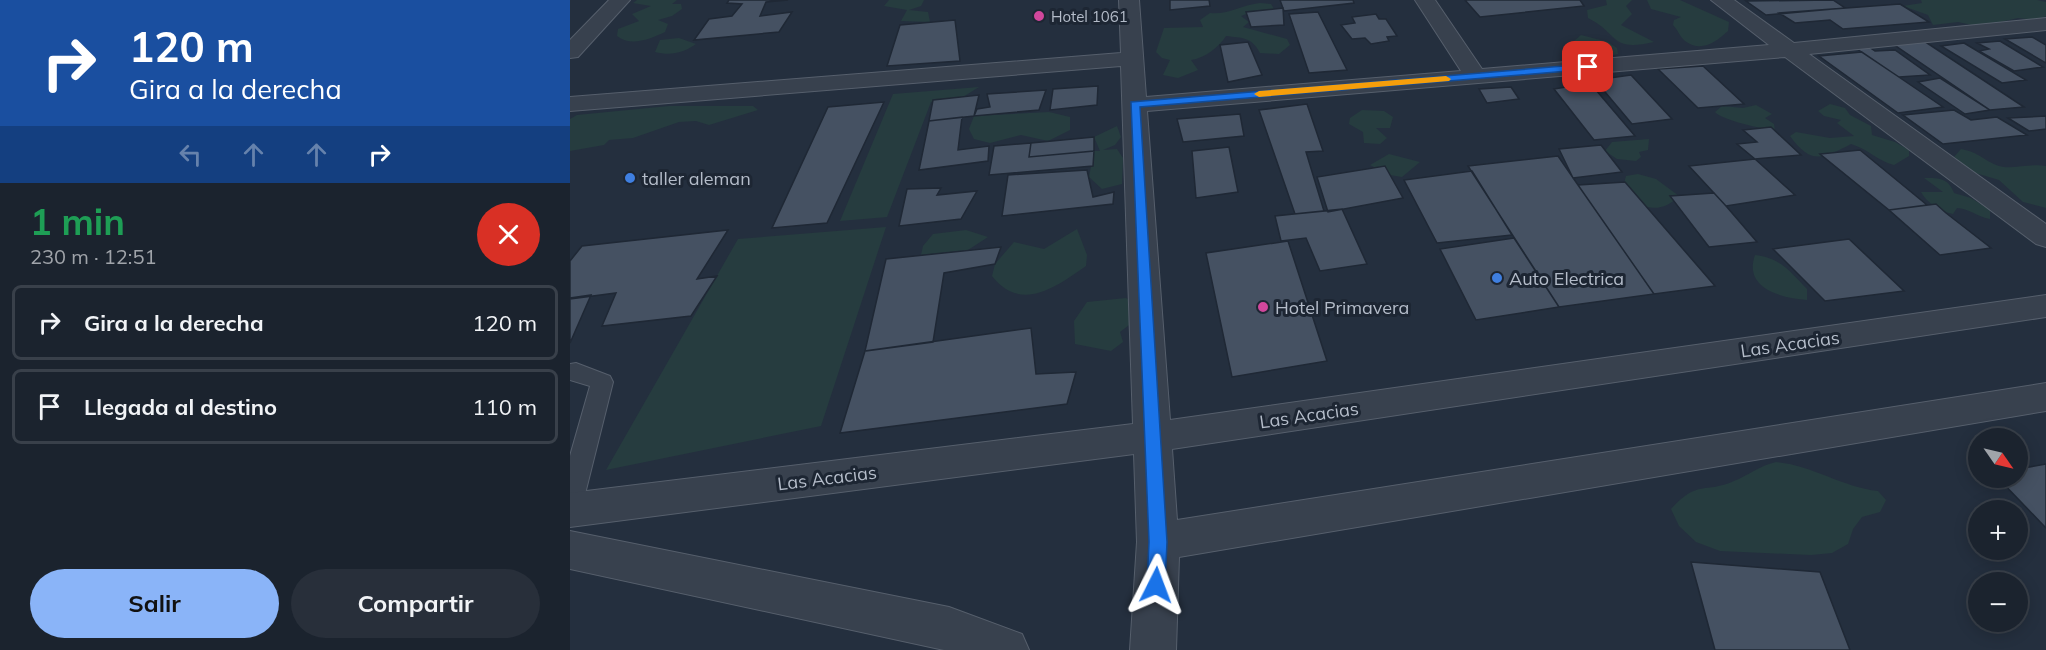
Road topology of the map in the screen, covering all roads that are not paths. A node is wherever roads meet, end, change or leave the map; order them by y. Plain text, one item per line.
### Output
1 (620, 0) edge
2 (1129, 0) edge
3 (1425, 0) edge
4 (1721, 0) edge
5 (2046, 24) edge
6 (1789, 50) junction
7 (570, 52) edge
8 (1132, 59) junction
9 (1476, 76) junction
10 (570, 104) edge
11 (1135, 105) junction
12 (2046, 238) edge
13 (2046, 306) edge
14 (570, 372) edge
15 (2046, 397) edge
16 (1153, 437) junction
17 (570, 502) edge
18 (570, 510) edge
19 (1158, 542) junction
20 (570, 550) edge
21 (1006, 650) edge
22 (1153, 650) edge

1 - 7 street
2 - 8 street
3 - 9 street
4 - 6 street
5 - 6 street
6 - 9 street
6 - 12 street
8 - 10 street
8 - 11 street
9 - 11 street
11 - 16 street
13 - 16 street, Las Acacias
14 - 17 lane
15 - 19 street
16 - 18 street, Las Acacias
16 - 19 street
19 - 22 street
20 - 21 street

